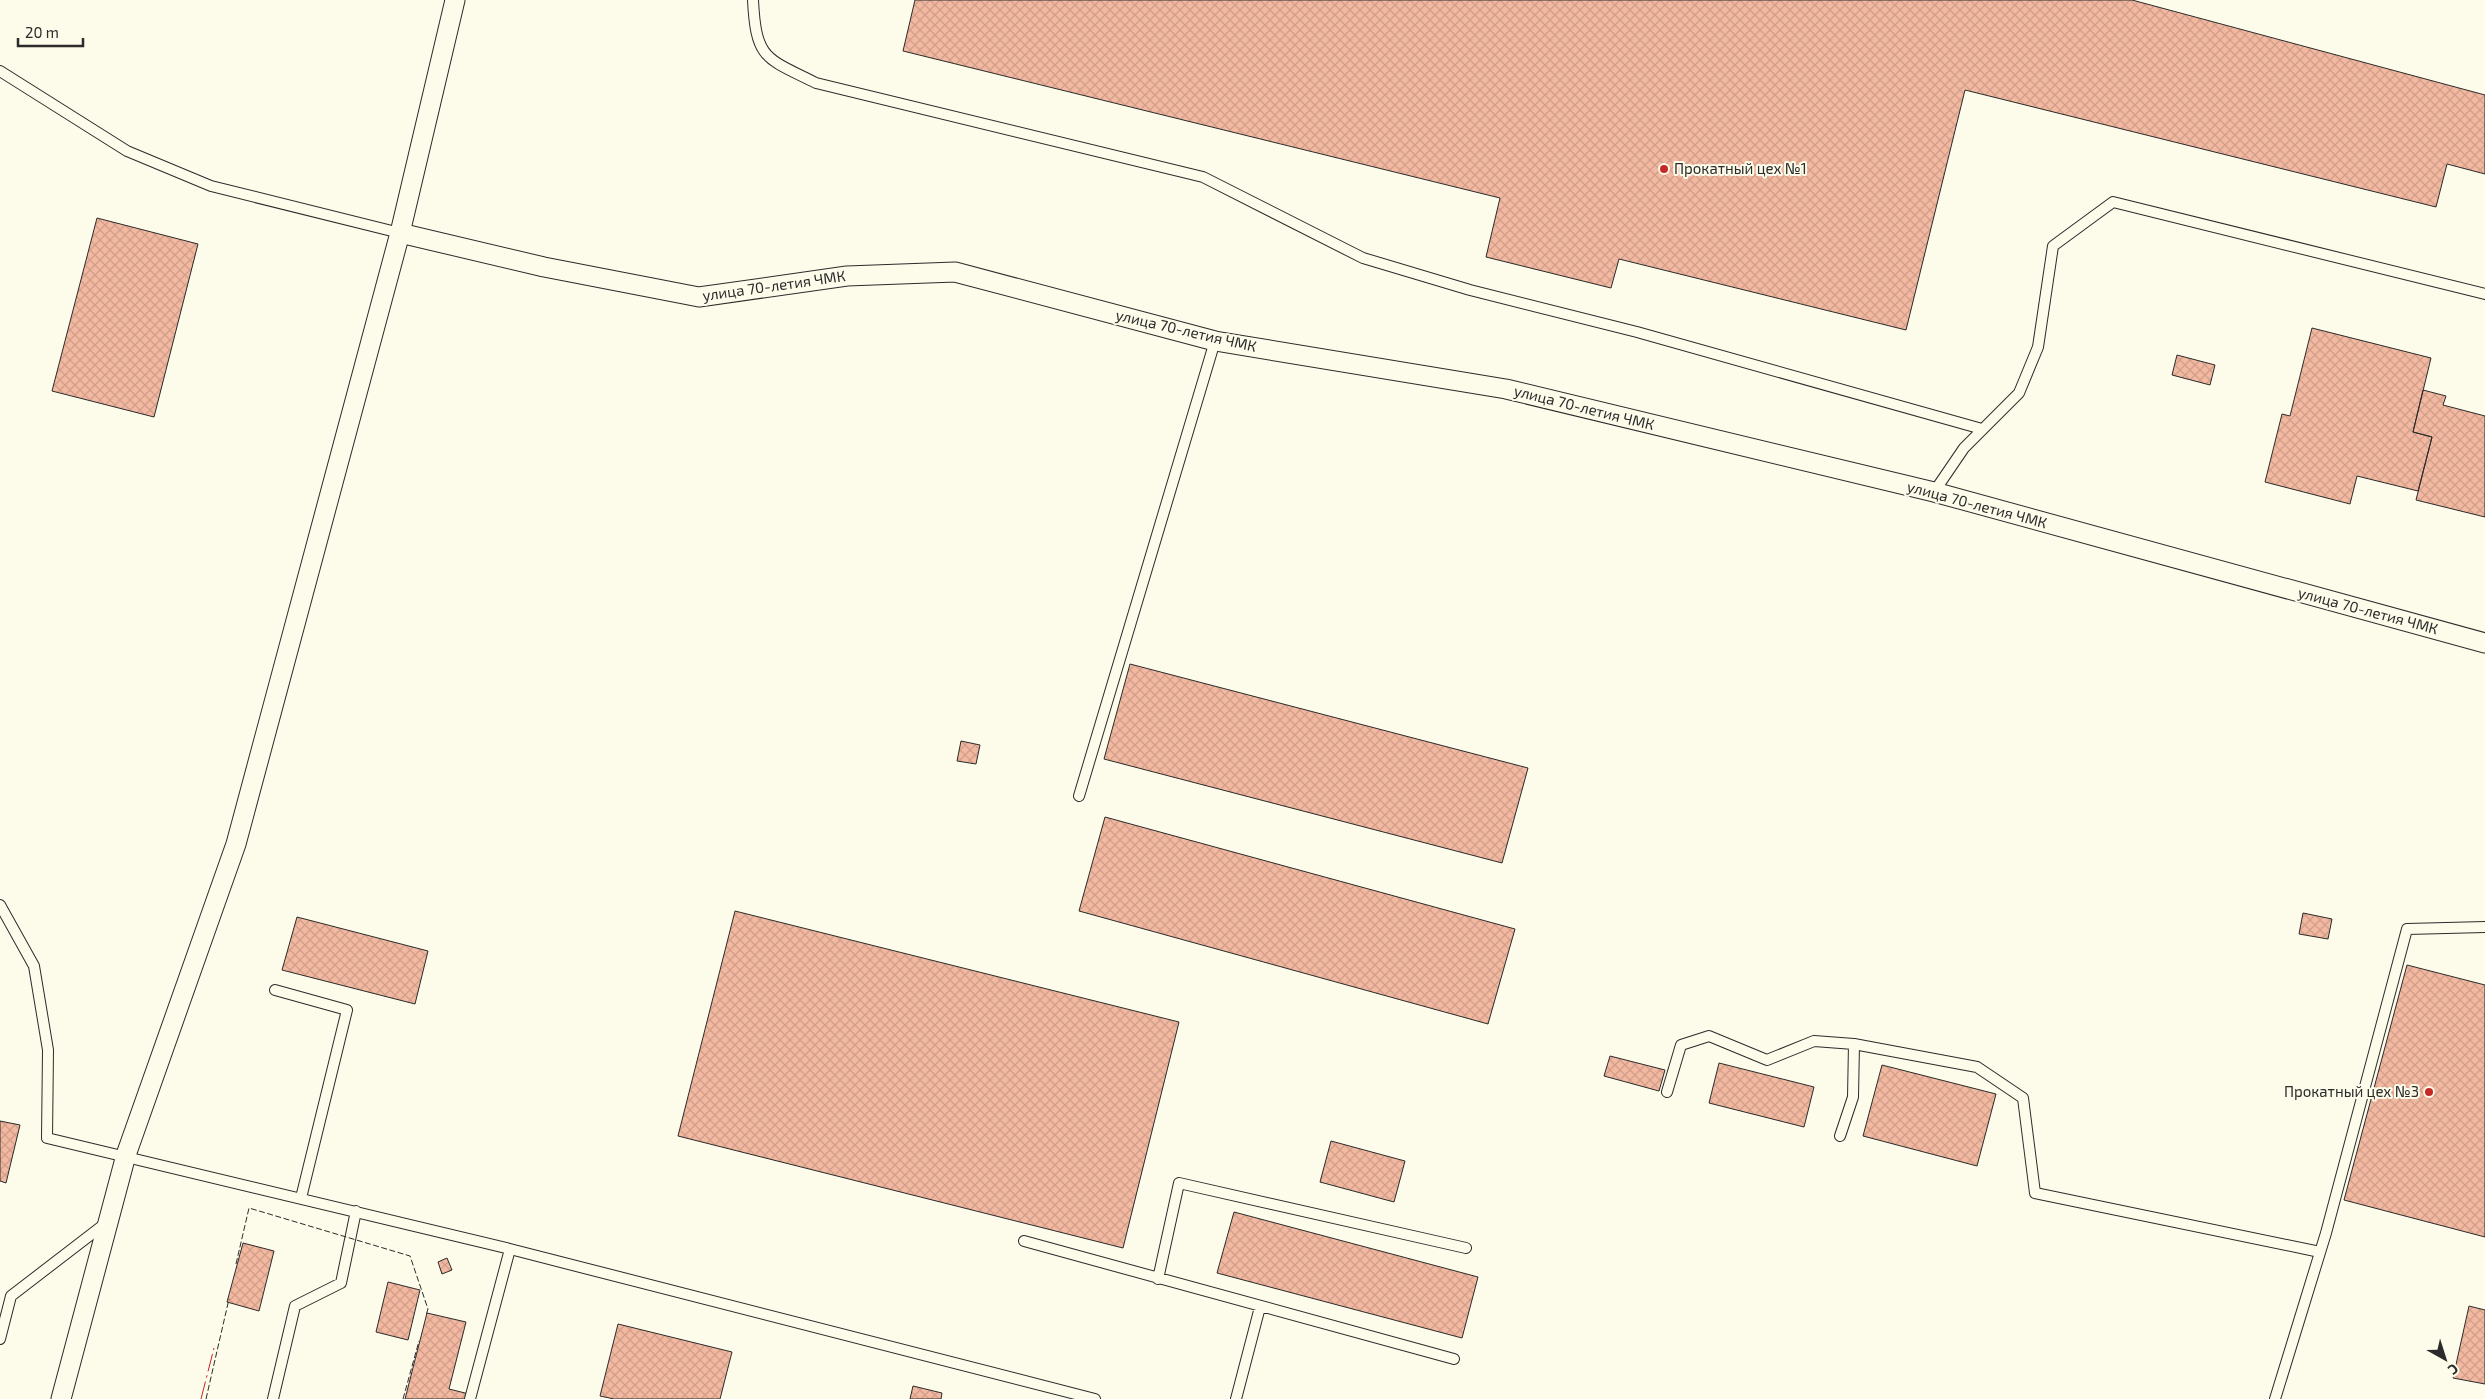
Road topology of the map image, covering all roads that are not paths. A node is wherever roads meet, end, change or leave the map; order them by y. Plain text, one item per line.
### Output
1 (455, 0) edge
2 (753, 0) edge
3 (0, 71) edge
4 (400, 233) junction
5 (2485, 294) edge
6 (1216, 341) junction
7 (1982, 429) junction
8 (1934, 492) junction
9 (2485, 643) edge
10 (1079, 796) dead end
11 (0, 905) edge
12 (2485, 927) edge
13 (275, 990) dead end
14 (1854, 1044) junction
15 (1666, 1092) dead end
16 (1840, 1136) dead end
17 (126, 1155) junction
18 (301, 1198) junction
19 (356, 1211) junction
20 (108, 1221) junction
21 (1024, 1241) dead end
22 (1466, 1248) dead end
23 (510, 1249) junction
24 (2320, 1252) junction
25 (1158, 1279) junction
26 (1260, 1307) junction
27 (0, 1339) edge
28 (1454, 1359) dead end
29 (61, 1399) edge
30 (273, 1399) edge
31 (470, 1399) edge
32 (1095, 1399) edge
33 (1236, 1399) edge
34 (2275, 1399) edge

1 - 4 street
2 - 7 lane
3 - 4 lane
4 - 6 street, улица 70-летия ЧМК
4 - 17 street
5 - 7 lane
6 - 8 street, улица 70-летия ЧМК
6 - 10 lane
7 - 8 lane
8 - 9 street, улица 70-летия ЧМК
11 - 17 lane
12 - 24 lane
13 - 18 lane
14 - 15 lane
14 - 16 lane
14 - 24 lane
17 - 18 lane
17 - 20 street
18 - 19 lane
19 - 23 lane
19 - 30 lane
20 - 27 lane
20 - 29 street
21 - 25 lane
22 - 25 lane
23 - 31 lane
23 - 32 lane
24 - 34 lane
25 - 26 lane
26 - 28 lane
26 - 33 lane

